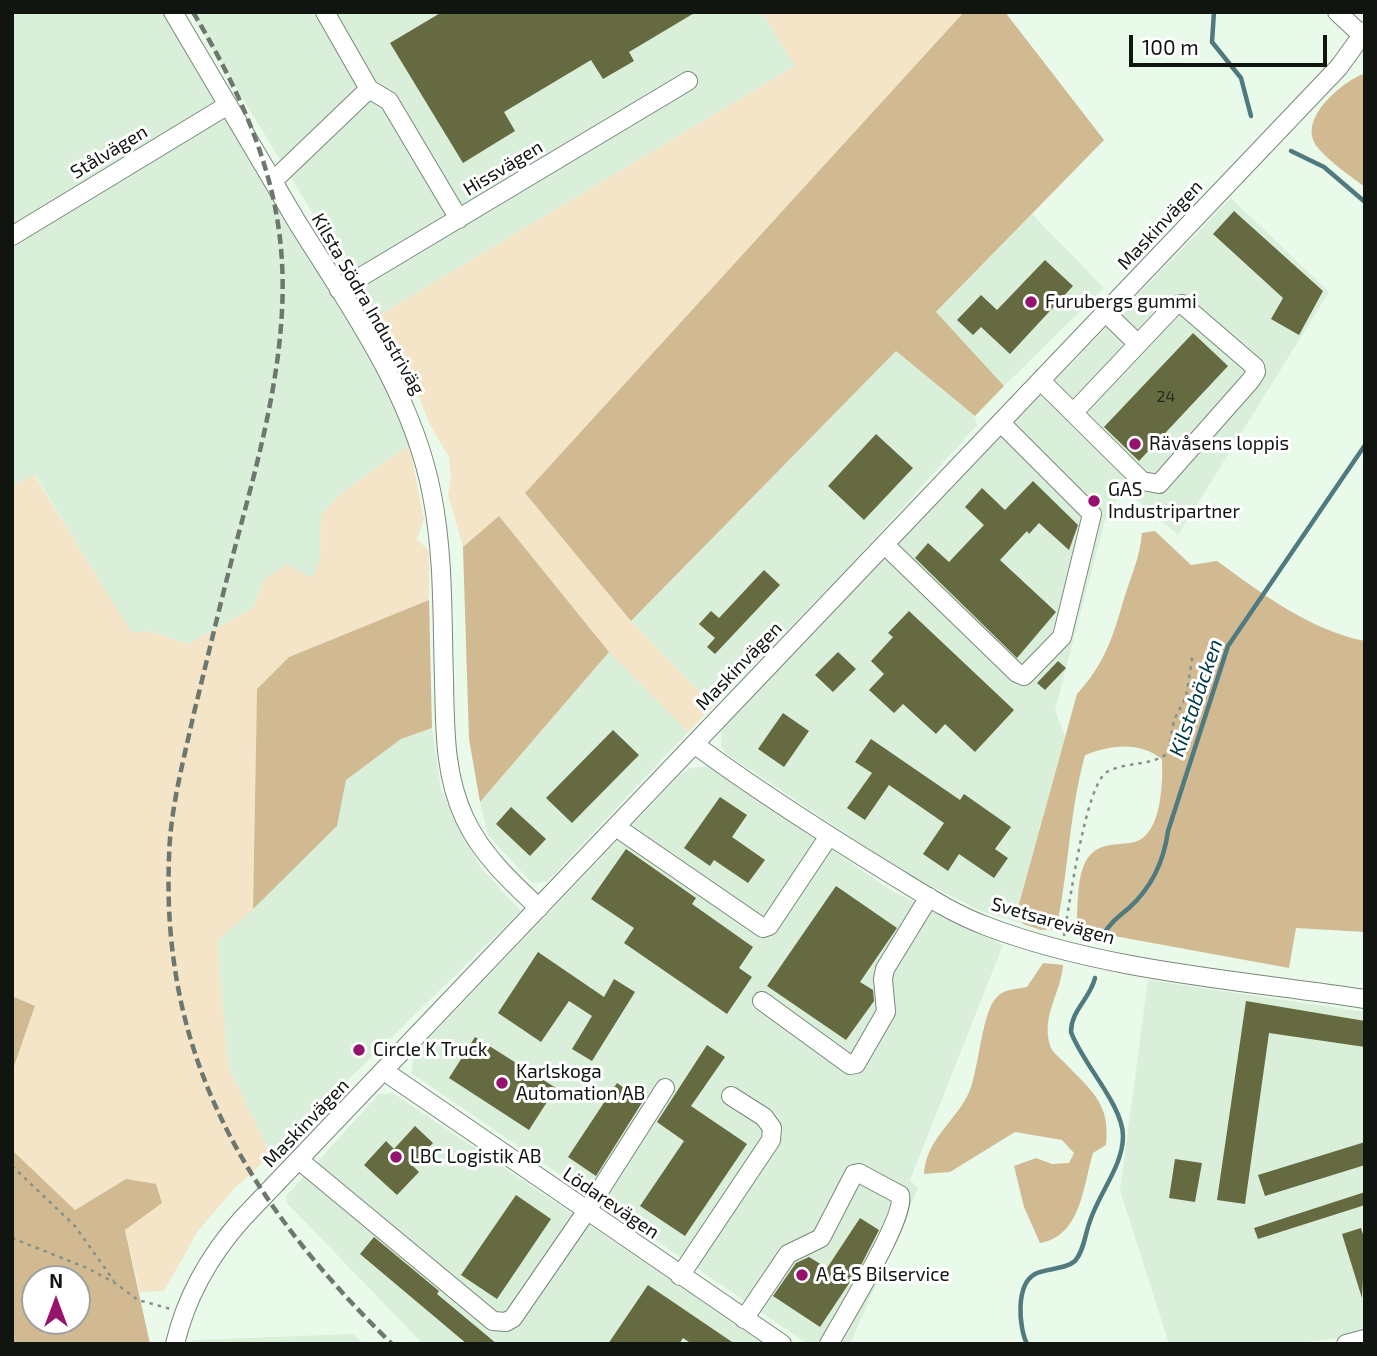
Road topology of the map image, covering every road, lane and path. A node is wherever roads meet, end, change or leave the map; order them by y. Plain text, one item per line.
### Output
1 (173, 12) edge
2 (325, 12) edge
3 (1337, 12) edge
4 (1364, 35) edge
5 (688, 81) dead end
6 (369, 89) junction
7 (228, 105) junction
8 (272, 181) junction
9 (459, 219) junction
10 (12, 236) edge
11 (339, 290) junction
12 (1106, 313) junction
13 (1138, 344) junction
14 (1041, 381) junction
15 (1073, 413) junction
16 (1001, 423) junction
17 (885, 545) junction
18 (1193, 653) dead end
19 (694, 744) junction
20 (616, 827) junction
21 (829, 836) junction
22 (929, 897) junction
23 (539, 908) junction
24 (1062, 950) junction
25 (1365, 999) edge
26 (762, 1001) dead end
27 (384, 1071) junction
28 (665, 1088) dead end
29 (731, 1096) dead end
30 (299, 1160) junction
31 (12, 1166) edge
32 (586, 1212) junction
33 (12, 1238) edge
34 (680, 1276) junction
35 (115, 1283) junction
36 (184, 1313) junction
37 (744, 1318) junction
38 (1365, 1339) edge
39 (175, 1344) edge
40 (782, 1344) edge
41 (829, 1344) edge
42 (1346, 1344) edge

1 - 7 street, Kilsta Södra Industriväg
2 - 6 street
3 - 4 street
4 - 12 street, Maskinvägen
5 - 9 street, Hissvägen
6 - 8 street
6 - 9 street
7 - 8 street, Kilsta Södra Industriväg
7 - 10 street, Stålvägen
8 - 11 street, Kilsta Södra Industriväg
9 - 11 street, Hissvägen
11 - 23 street, Kilsta Södra Industriväg
12 - 13 street
12 - 14 street, Maskinvägen
13 - 15 street
13 - 15 street
14 - 15 street
14 - 16 street, Maskinvägen
16 - 17 street, Maskinvägen
16 - 17 street
17 - 19 street, Maskinvägen
18 - 24 path
19 - 20 street, Maskinvägen
19 - 21 street, Svetsarevägen
20 - 21 street
20 - 23 street, Maskinvägen
21 - 22 street, Svetsarevägen
22 - 24 street, Svetsarevägen
22 - 26 street
23 - 27 street, Maskinvägen
24 - 25 street, Svetsarevägen
27 - 30 street, Maskinvägen
27 - 32 street, Lödarevägen
28 - 32 street
29 - 34 street
30 - 32 street
30 - 36 street, Maskinvägen
31 - 35 path
32 - 34 street, Lödarevägen
33 - 35 path
34 - 37 street, Lödarevägen
35 - 36 path
36 - 39 street, Maskinvägen
37 - 40 street, Lödarevägen
37 - 41 street
38 - 42 street

